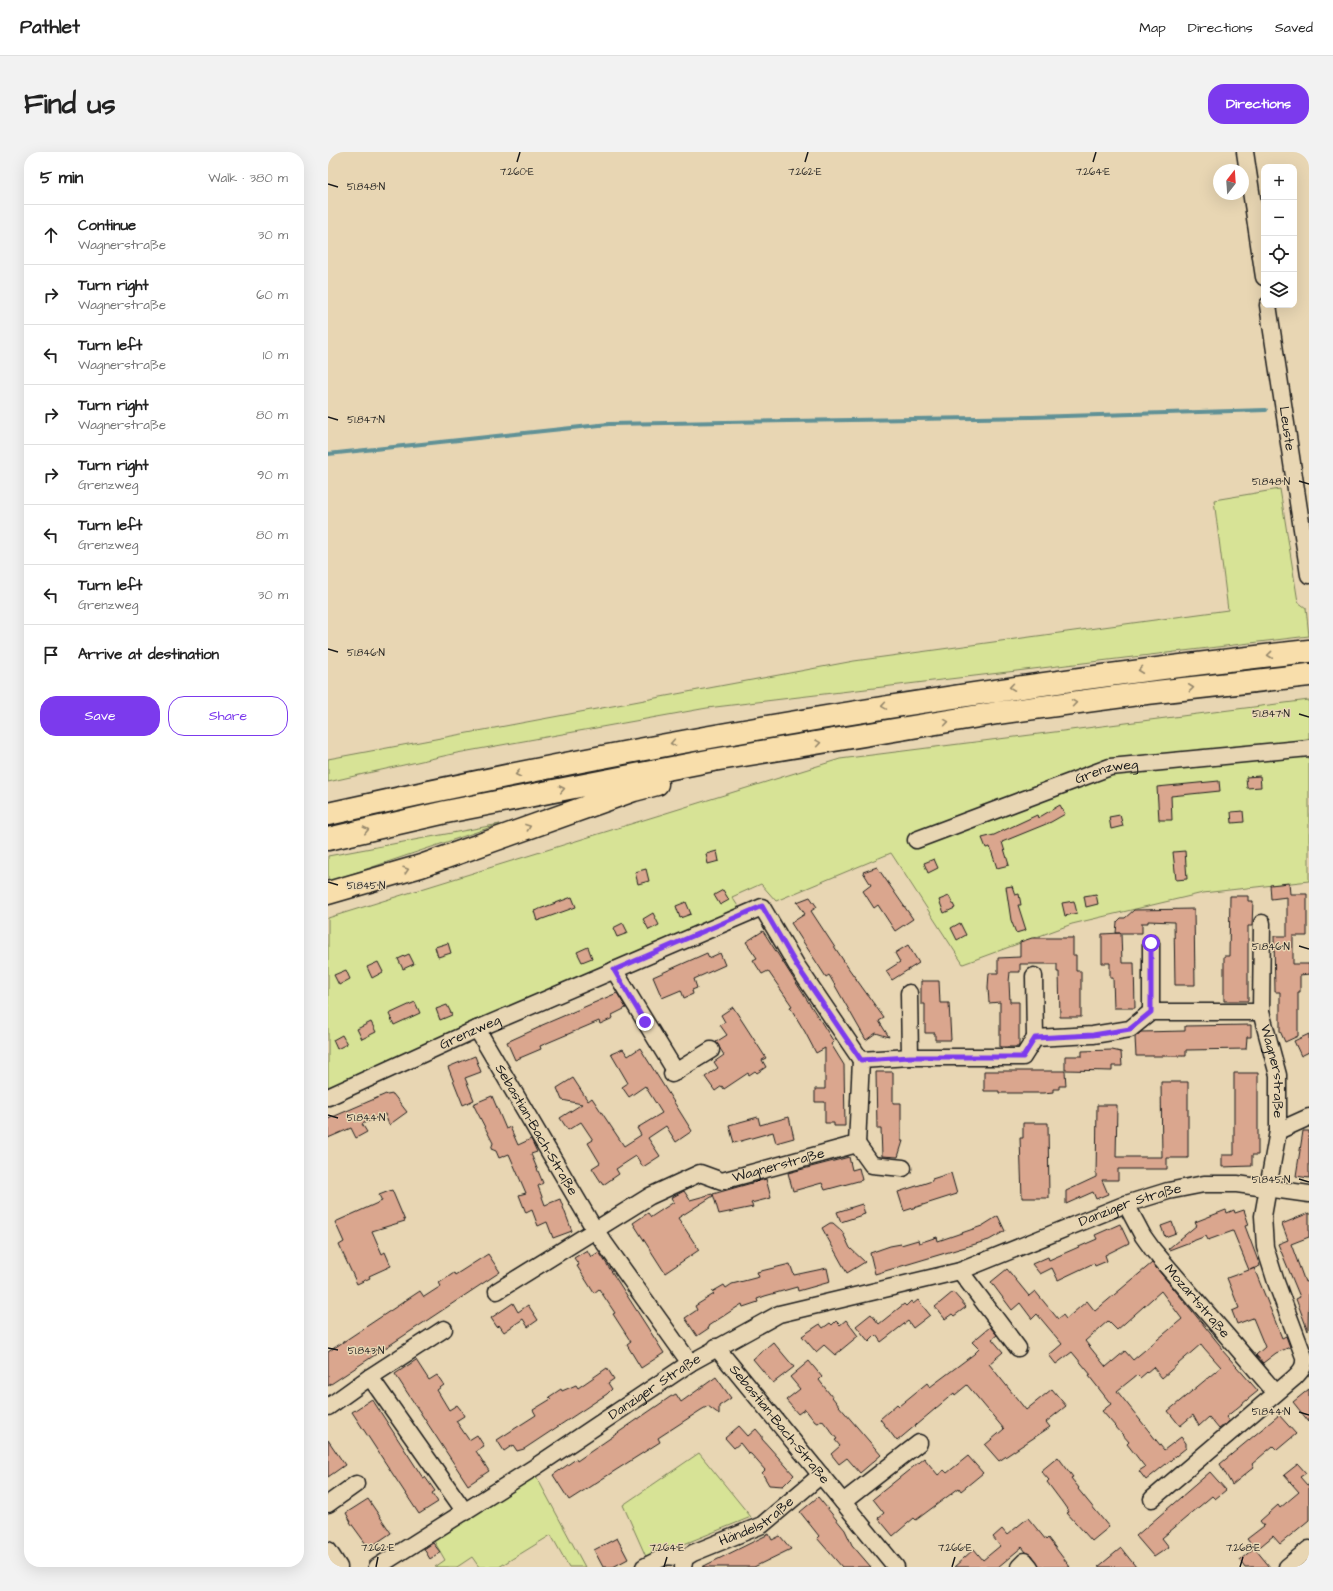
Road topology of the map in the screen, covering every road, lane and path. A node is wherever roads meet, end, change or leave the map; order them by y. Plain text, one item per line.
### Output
1 (1245, 152) edge
2 (1263, 272) edge
3 (1268, 308) edge
4 (1309, 575) edge
5 (1309, 651) edge
6 (1309, 675) edge
7 (1309, 748) edge
8 (779, 749) junction
9 (328, 814) edge
10 (328, 839) edge
11 (916, 840) dead end
12 (328, 893) edge
13 (1262, 923) dead end
14 (1151, 943) dead end
15 (614, 970) junction
16 (1034, 976) dead end
17 (909, 993) dead end
18 (1151, 1012) junction
19 (1261, 1012) junction
20 (477, 1029) junction
21 (1035, 1038) junction
22 (711, 1050) dead end
23 (910, 1057) junction
24 (861, 1060) junction
25 (328, 1097) edge
26 (1309, 1117) edge
27 (1278, 1131) junction
28 (857, 1144) junction
29 (903, 1168) dead end
30 (1268, 1188) junction
31 (1309, 1194) edge
32 (1126, 1204) junction
33 (595, 1230) junction
34 (960, 1271) junction
35 (497, 1291) dead end
36 (444, 1329) dead end
37 (716, 1347) junction
38 (1018, 1348) dead end
39 (690, 1363) junction
40 (370, 1377) junction
41 (1276, 1393) junction
42 (328, 1407) edge
43 (919, 1443) dead end
44 (821, 1476) junction
45 (356, 1484) dead end
46 (1152, 1499) dead end
47 (843, 1502) junction
48 (328, 1504) edge
49 (465, 1512) junction
50 (1309, 1549) edge
51 (328, 1550) edge
52 (684, 1563) edge
53 (339, 1567) edge
54 (377, 1567) edge
55 (644, 1567) edge
56 (896, 1567) edge
57 (1019, 1567) edge
58 (1030, 1567) edge
59 (1287, 1567) edge

1 - 2 street
3 - 4 street, Leuste
5 -> 9 highway
8 -> 6 highway
7 - 11 street, Grenzweg
10 -> 8 highway
12 -> 8 highway
13 - 19 street, Wagnerstraße
14 - 18 street
15 - 20 street, Grenzweg
15 - 22 street
15 - 24 street, Grenzweg
16 - 21 street
17 - 23 street
18 - 19 street, Wagnerstraße
18 - 21 street
19 - 27 street, Wagnerstraße
20 - 25 street, Grenzweg
20 - 33 street, Sebastian-Bach-Straße
21 - 23 street
23 - 24 street
24 - 28 street
26 - 27 street, Wagnerstraße
27 - 30 street, Wagnerstraße
28 - 29 street
28 - 33 street, Wagnerstraße
30 - 31 street, Danziger Straße
30 - 32 street, Danziger Straße
30 - 41 street, Wagnerstraße
32 - 34 street, Danziger Straße
32 - 41 street, Mozartstraße
33 - 35 street
33 - 39 street, Sebastian-Bach-Straße
34 - 37 street, Danziger Straße
34 - 38 street
36 - 40 street
37 - 39 street, Danziger Straße
37 - 44 street, Sebastian-Bach-Straße
39 - 49 street, Danziger Straße
40 - 42 street
40 - 49 street
41 - 46 street, Wagnerstraße
43 - 47 street
44 - 47 street, Sebastian-Bach-Straße
44 - 52 street, Händelstraße
45 - 48 street
47 - 56 street, Sebastian-Bach-Straße
49 - 54 street, Danziger Straße
50 - 59 street
51 - 53 street
52 - 55 street, Händelstraße
57 - 58 street

